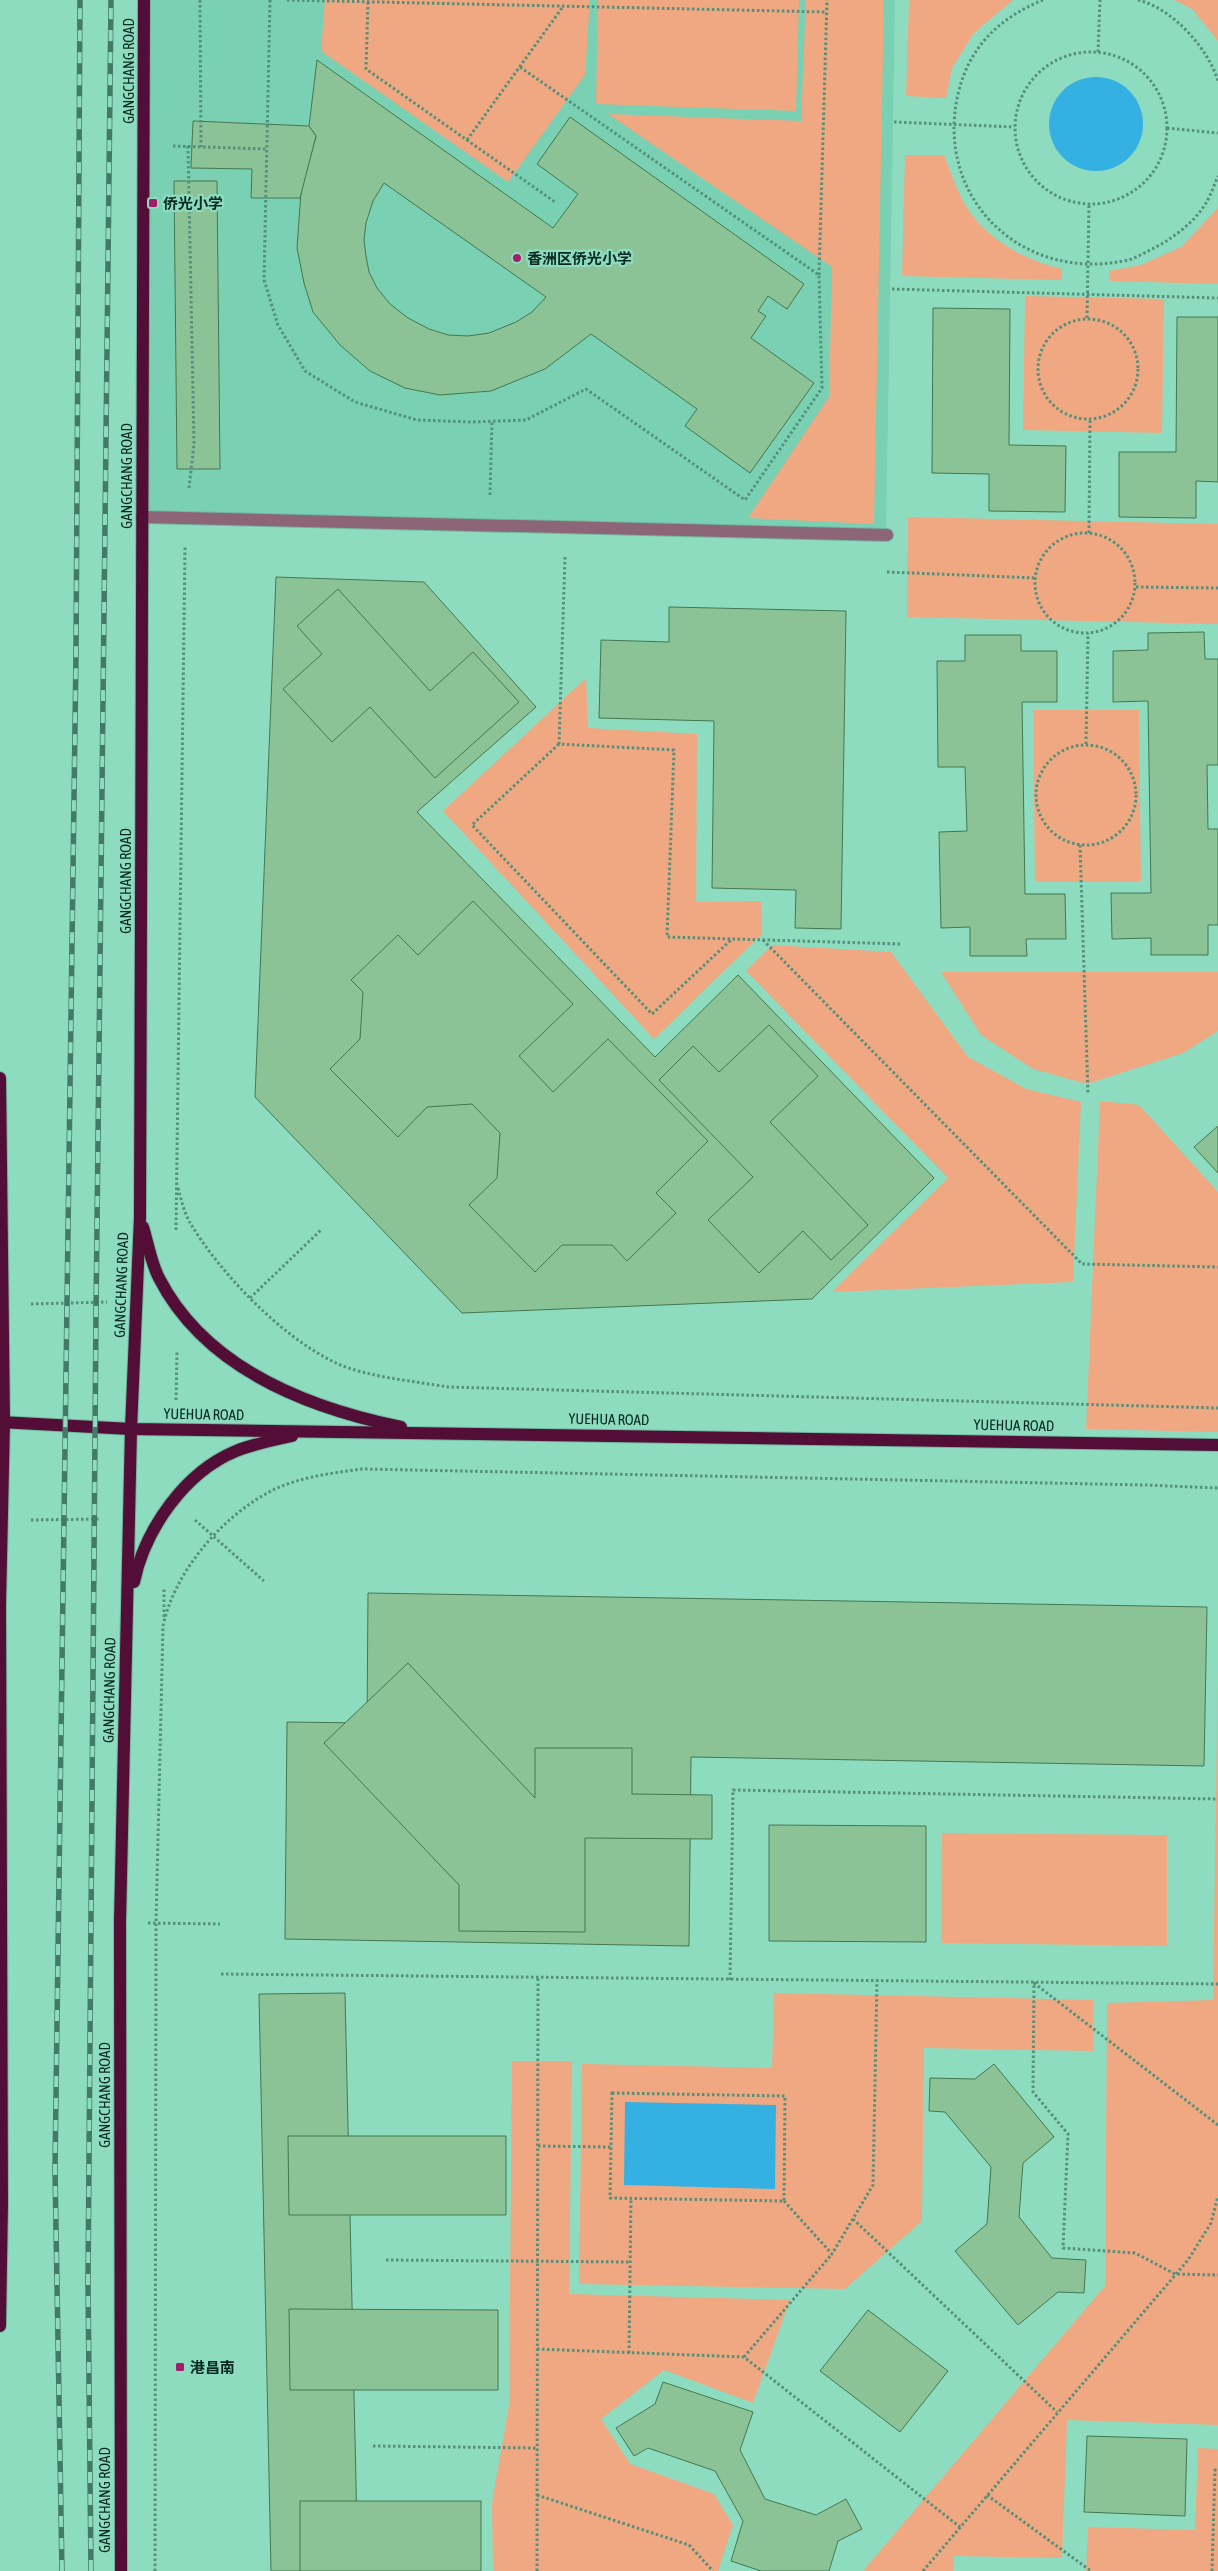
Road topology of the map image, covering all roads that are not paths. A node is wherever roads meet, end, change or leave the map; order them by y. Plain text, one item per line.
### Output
1 (144, 0) edge
2 (142, 517) junction
3 (887, 535) dead end
4 (0, 1078) edge
5 (140, 1217) junction
6 (1, 1218) edge
7 (2, 1422) edge
8 (131, 1429) junction
9 (314, 1431) junction
10 (433, 1433) junction
11 (1218, 1445) edge
12 (0, 1604) edge
13 (127, 1614) junction
14 (1, 2203) edge
15 (0, 2326) edge
16 (121, 2571) edge

1 - 2 main road, GANGCHANG ROAD
2 - 3 lane
2 - 5 main road, GANGCHANG ROAD
4 - 6 main road
5 - 8 main road, GANGCHANG ROAD
5 - 10 main road
6 - 7 main road
7 - 8 main road, YUEHUA ROAD
7 - 12 main road
8 - 9 main road, YUEHUA ROAD
8 - 13 main road, GANGCHANG ROAD
9 - 10 main road, YUEHUA ROAD
9 - 13 main road
10 - 11 main road, YUEHUA ROAD
12 - 14 main road
13 - 16 main road, GANGCHANG ROAD
14 - 15 main road

